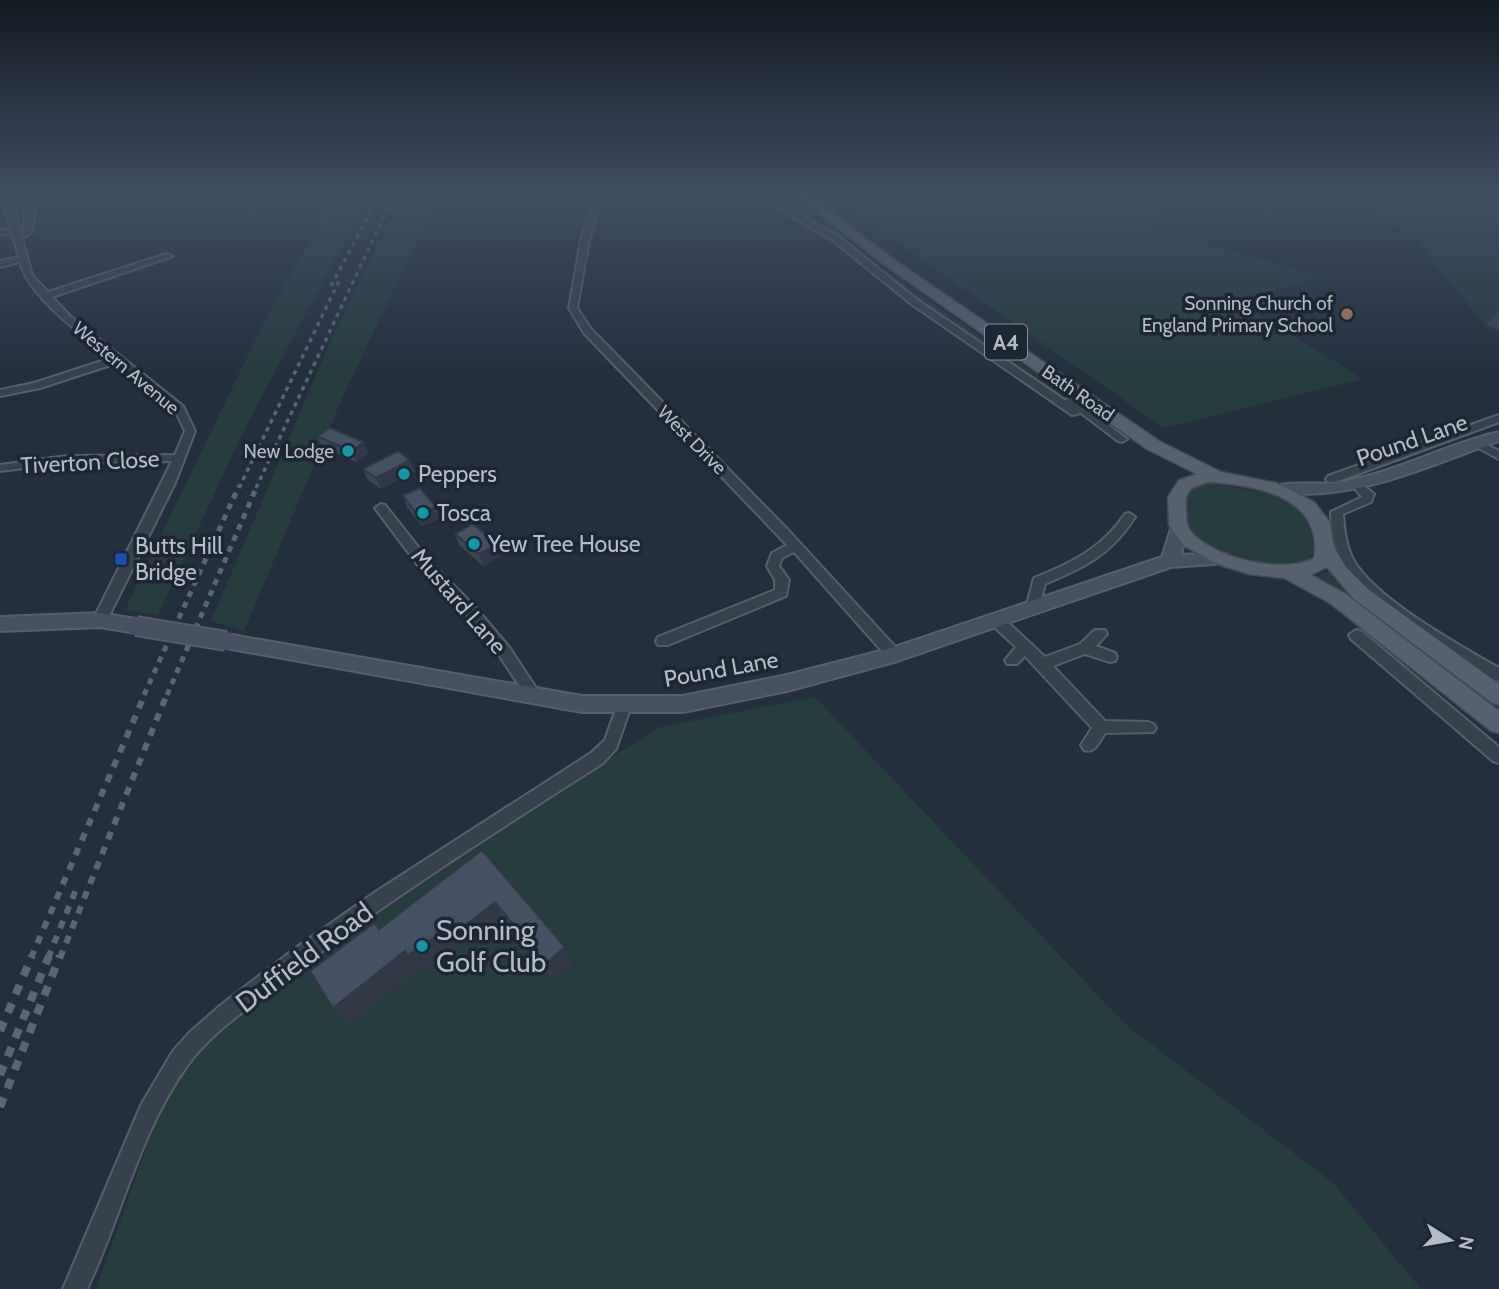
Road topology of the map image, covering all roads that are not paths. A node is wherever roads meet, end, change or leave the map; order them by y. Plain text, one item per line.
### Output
1 (20, 253) edge
2 (583, 253) edge
3 (853, 253) edge
4 (878, 253) edge
5 (169, 256) dead end
6 (22, 260) junction
7 (0, 264) edge
8 (46, 296) junction
9 (116, 360) junction
10 (0, 393) edge
11 (1047, 393) junction
12 (1076, 413) dead end
13 (1499, 418) edge
14 (1499, 436) edge
15 (1122, 439) dead end
16 (1479, 444) junction
17 (1153, 445) junction
18 (1499, 456) edge
19 (180, 458) junction
20 (1371, 464) junction
21 (0, 468) edge
22 (1389, 476) junction
23 (1217, 477) junction
24 (1336, 484) junction
25 (1358, 485) junction
26 (1179, 488) junction
27 (1279, 489) junction
28 (381, 508) dead end
29 (1129, 517) dead end
30 (1319, 519) junction
31 (1180, 529) junction
32 (795, 546) junction
33 (1325, 547) junction
34 (1222, 559) junction
35 (1170, 561) junction
36 (1288, 572) junction
37 (1033, 608) junction
38 (100, 620) junction
39 (996, 620) junction
40 (0, 624) edge
41 (1100, 634) dead end
42 (1356, 635) dead end
43 (663, 640) dead end
44 (1025, 647) junction
45 (1085, 648) junction
46 (894, 655) junction
47 (1110, 657) dead end
48 (1012, 660) dead end
49 (1043, 664) junction
50 (1499, 675) edge
51 (533, 695) junction
52 (1499, 696) edge
53 (624, 706) junction
54 (1499, 724) edge
55 (1101, 727) junction
56 (1148, 728) dead end
57 (1089, 745) dead end
58 (1499, 756) edge
59 (75, 1289) edge

1 - 6 street, Western Avenue
2 - 32 street, West Drive
3 - 11 street
4 - 17 main road, Bath Road / A4
5 - 8 street
6 - 7 street
6 - 8 street, Western Avenue
8 - 9 street, Western Avenue
9 - 10 street
9 - 19 street, Western Avenue
11 - 12 street
11 - 15 street
13 - 20 street
14 - 16 street, Pound Lane
16 - 18 street
16 - 22 street, Pound Lane
17 - 23 main road, Bath Road / A4
17 - 26 main road, Bath Road / A4
19 - 21 street, Tiverton Close
19 - 38 street, Western Avenue
20 - 22 street
20 - 24 street
22 - 25 street, Pound Lane
23 - 26 main road
23 - 27 main road
24 - 25 street, Pound Lane
24 - 27 street, Pound Lane
24 - 30 street, Pound Lane
25 - 50 street
26 - 31 main road
27 - 30 main road
28 - 51 street, Mustard Lane
29 - 37 street
30 - 33 main road
31 - 34 main road
31 - 35 street
32 - 43 street
32 - 46 street, West Drive
33 - 36 main road
33 - 52 main road
34 - 35 street, Pound Lane
34 - 36 main road
35 - 37 street, Pound Lane
36 - 54 main road
37 - 39 street, Pound Lane
38 - 40 street
38 - 51 street, Pound Lane, bridge
39 - 44 street
39 - 46 street, Pound Lane
41 - 45 street
42 - 58 street
44 - 48 street
44 - 49 street
45 - 47 street
45 - 49 street
46 - 53 street, Pound Lane
49 - 55 street
51 - 53 street, Pound Lane
53 - 59 street, Duffield Road
55 - 56 street
55 - 57 street

